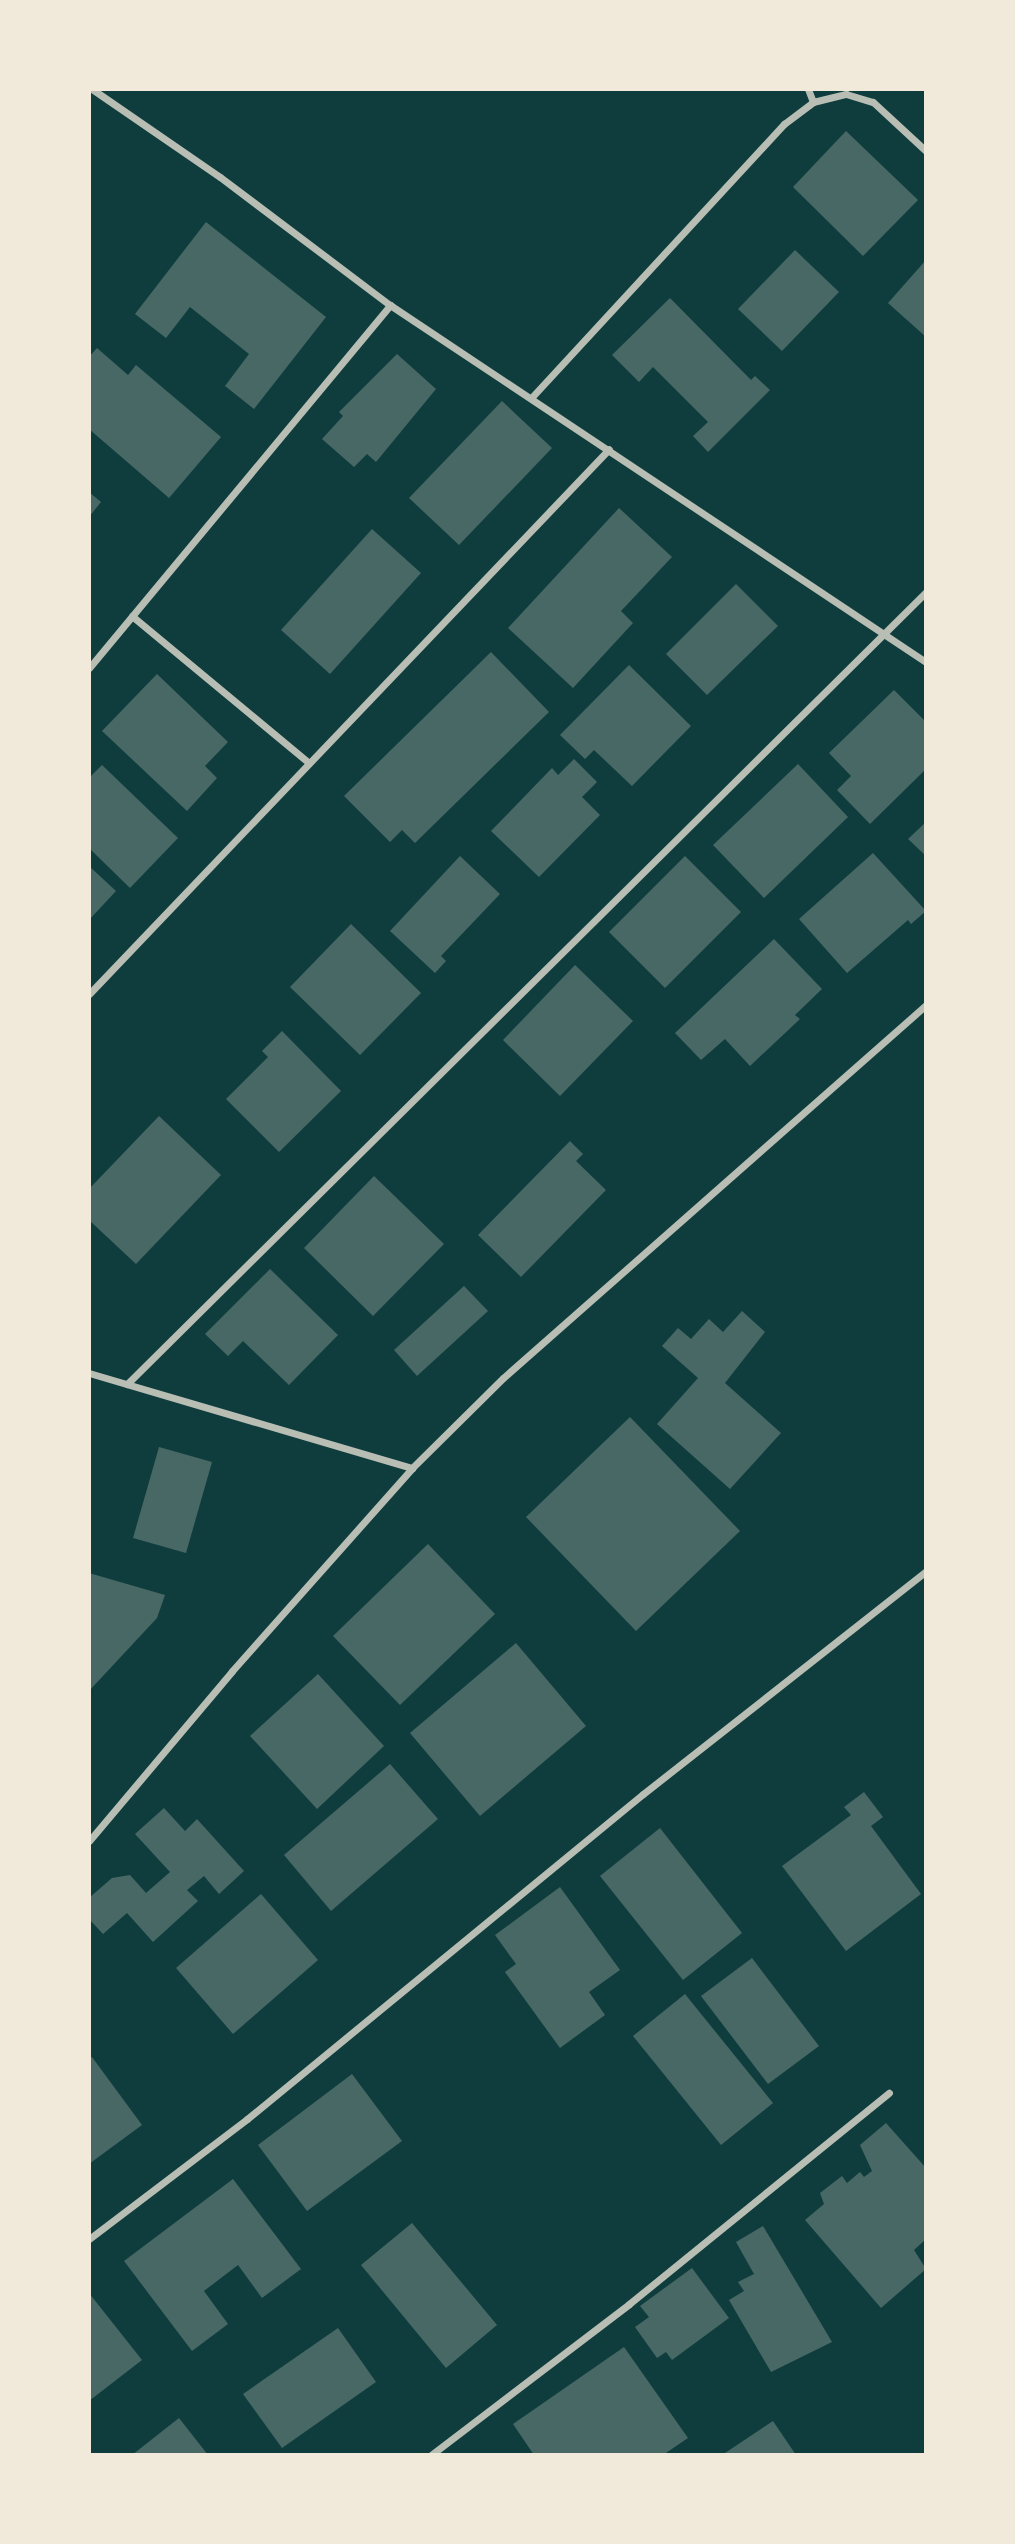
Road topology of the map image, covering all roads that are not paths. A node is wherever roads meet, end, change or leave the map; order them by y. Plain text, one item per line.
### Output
1 (92, 89) edge
2 (808, 89) edge
3 (813, 102) junction
4 (926, 151) edge
5 (390, 305) junction
6 (531, 397) junction
7 (609, 449) junction
8 (926, 592) edge
9 (132, 616) junction
10 (885, 631) junction
11 (926, 662) edge
12 (89, 668) edge
13 (309, 764) junction
14 (89, 994) edge
15 (926, 1005) edge
16 (89, 1373) edge
17 (127, 1384) junction
18 (412, 1468) junction
19 (926, 1571) edge
20 (89, 1841) edge
21 (889, 2093) dead end
22 (89, 2239) edge
23 (431, 2455) edge

1 - 5 street
2 - 3 street
3 - 4 street
3 - 6 street
5 - 6 street
5 - 9 street
6 - 7 street
7 - 10 street
7 - 13 street
8 - 10 street
9 - 12 street
9 - 13 street
10 - 11 street
10 - 17 street
13 - 14 street
15 - 18 street
16 - 17 street
17 - 18 street
18 - 20 street
19 - 22 street
21 - 23 street

